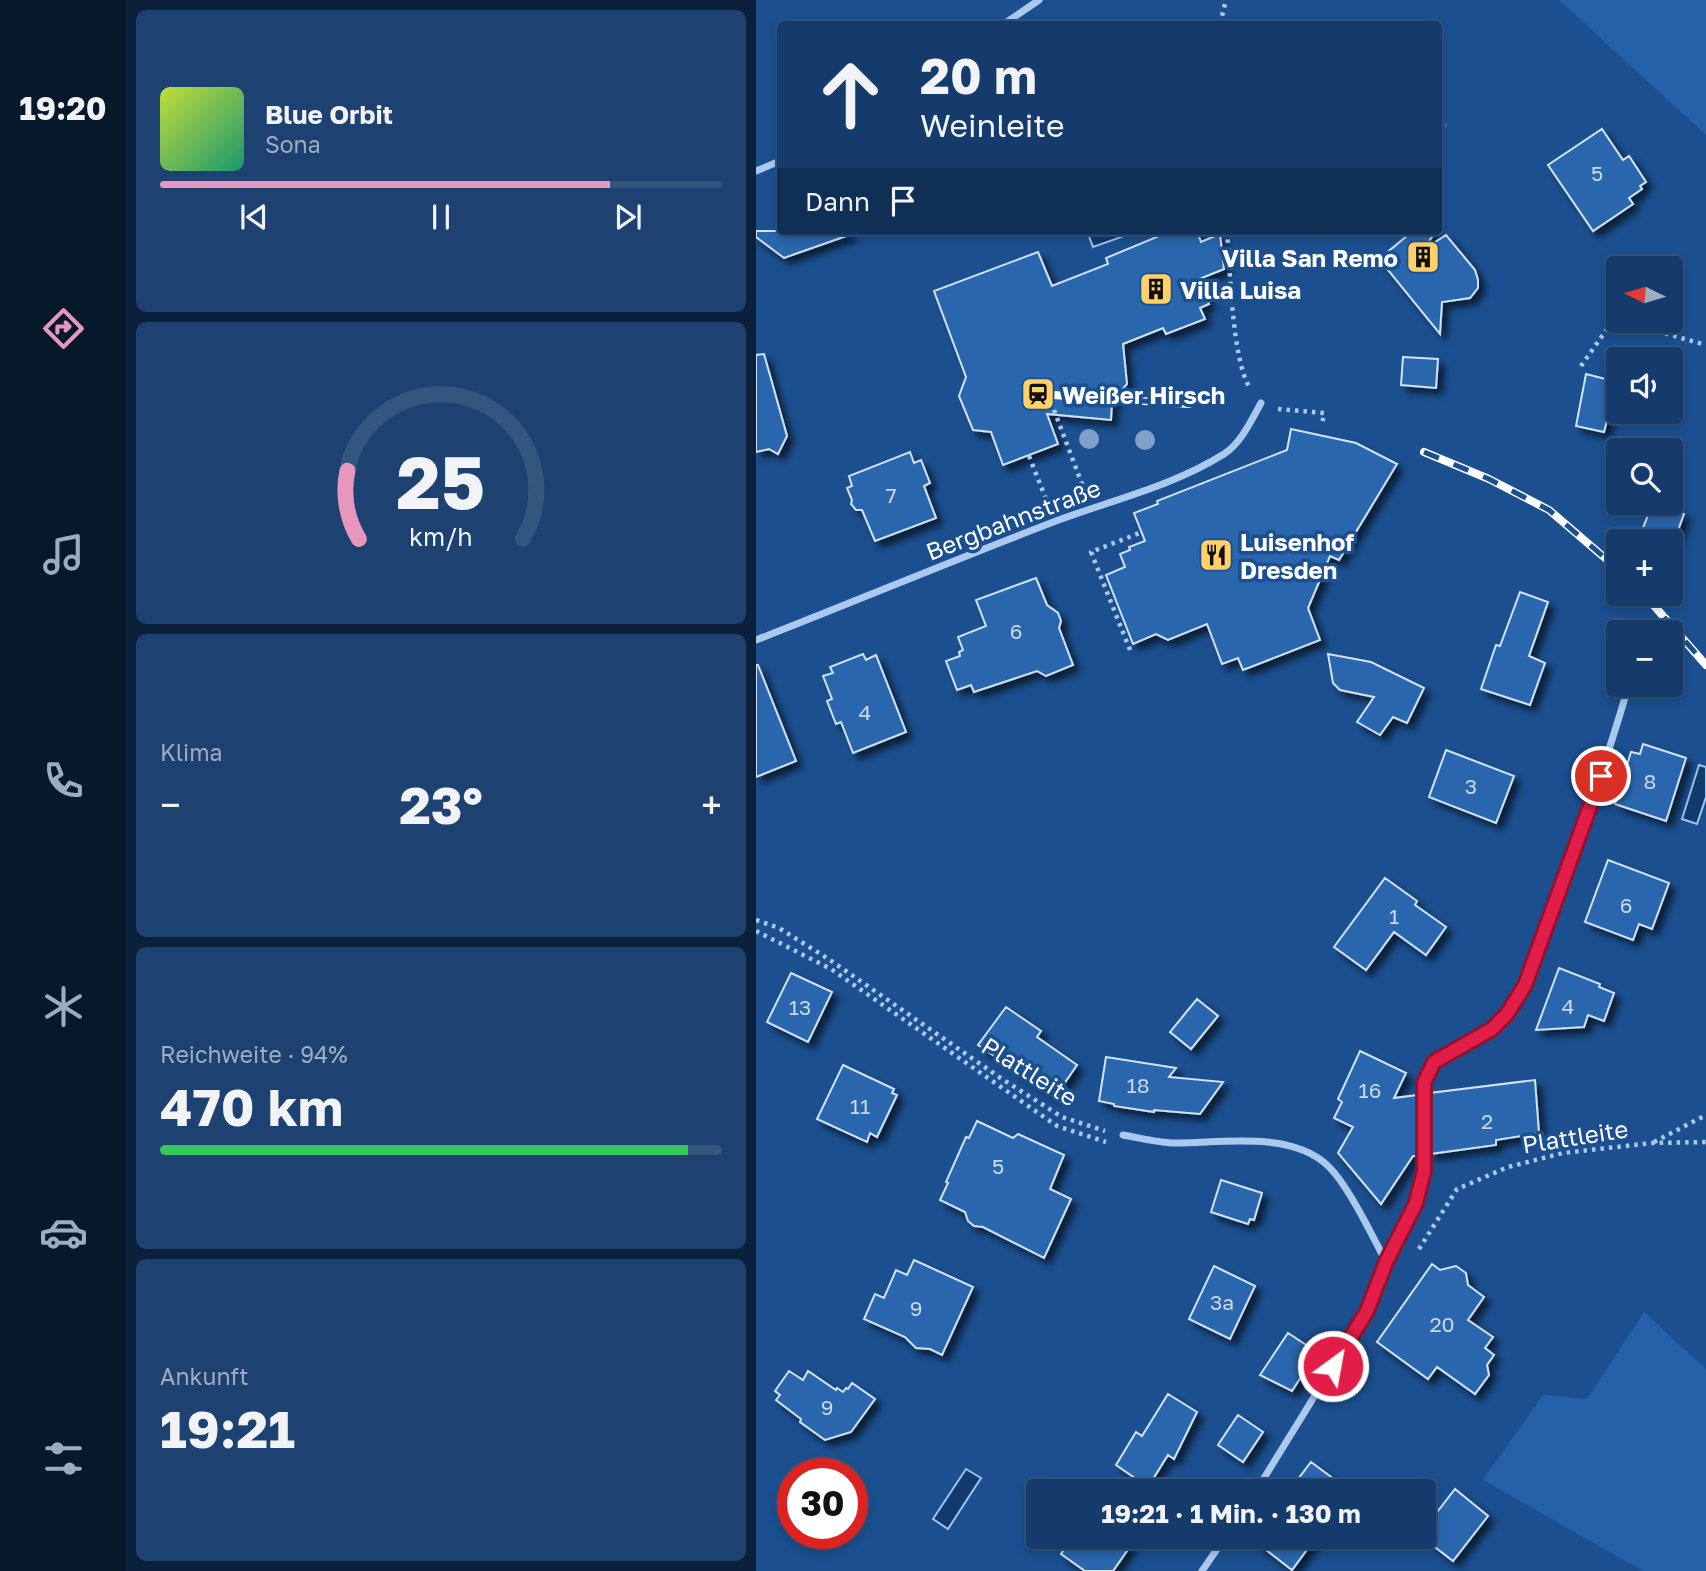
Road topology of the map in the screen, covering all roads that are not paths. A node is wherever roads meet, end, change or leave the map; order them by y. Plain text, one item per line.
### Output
1 (1039, 0) edge
2 (1008, 21) edge
3 (777, 162) edge
4 (756, 171) edge
5 (1261, 403) road end
6 (756, 640) edge
7 (1625, 697) edge
8 (1123, 1135) road end
9 (1386, 1262) junction
10 (1263, 1479) edge
11 (1217, 1549) edge
12 (1202, 1571) edge

1 - 2 street
3 - 4 street
5 - 6 street, Bergbahnstraße
7 - 9 street
8 - 9 street
9 - 10 street
11 - 12 street

